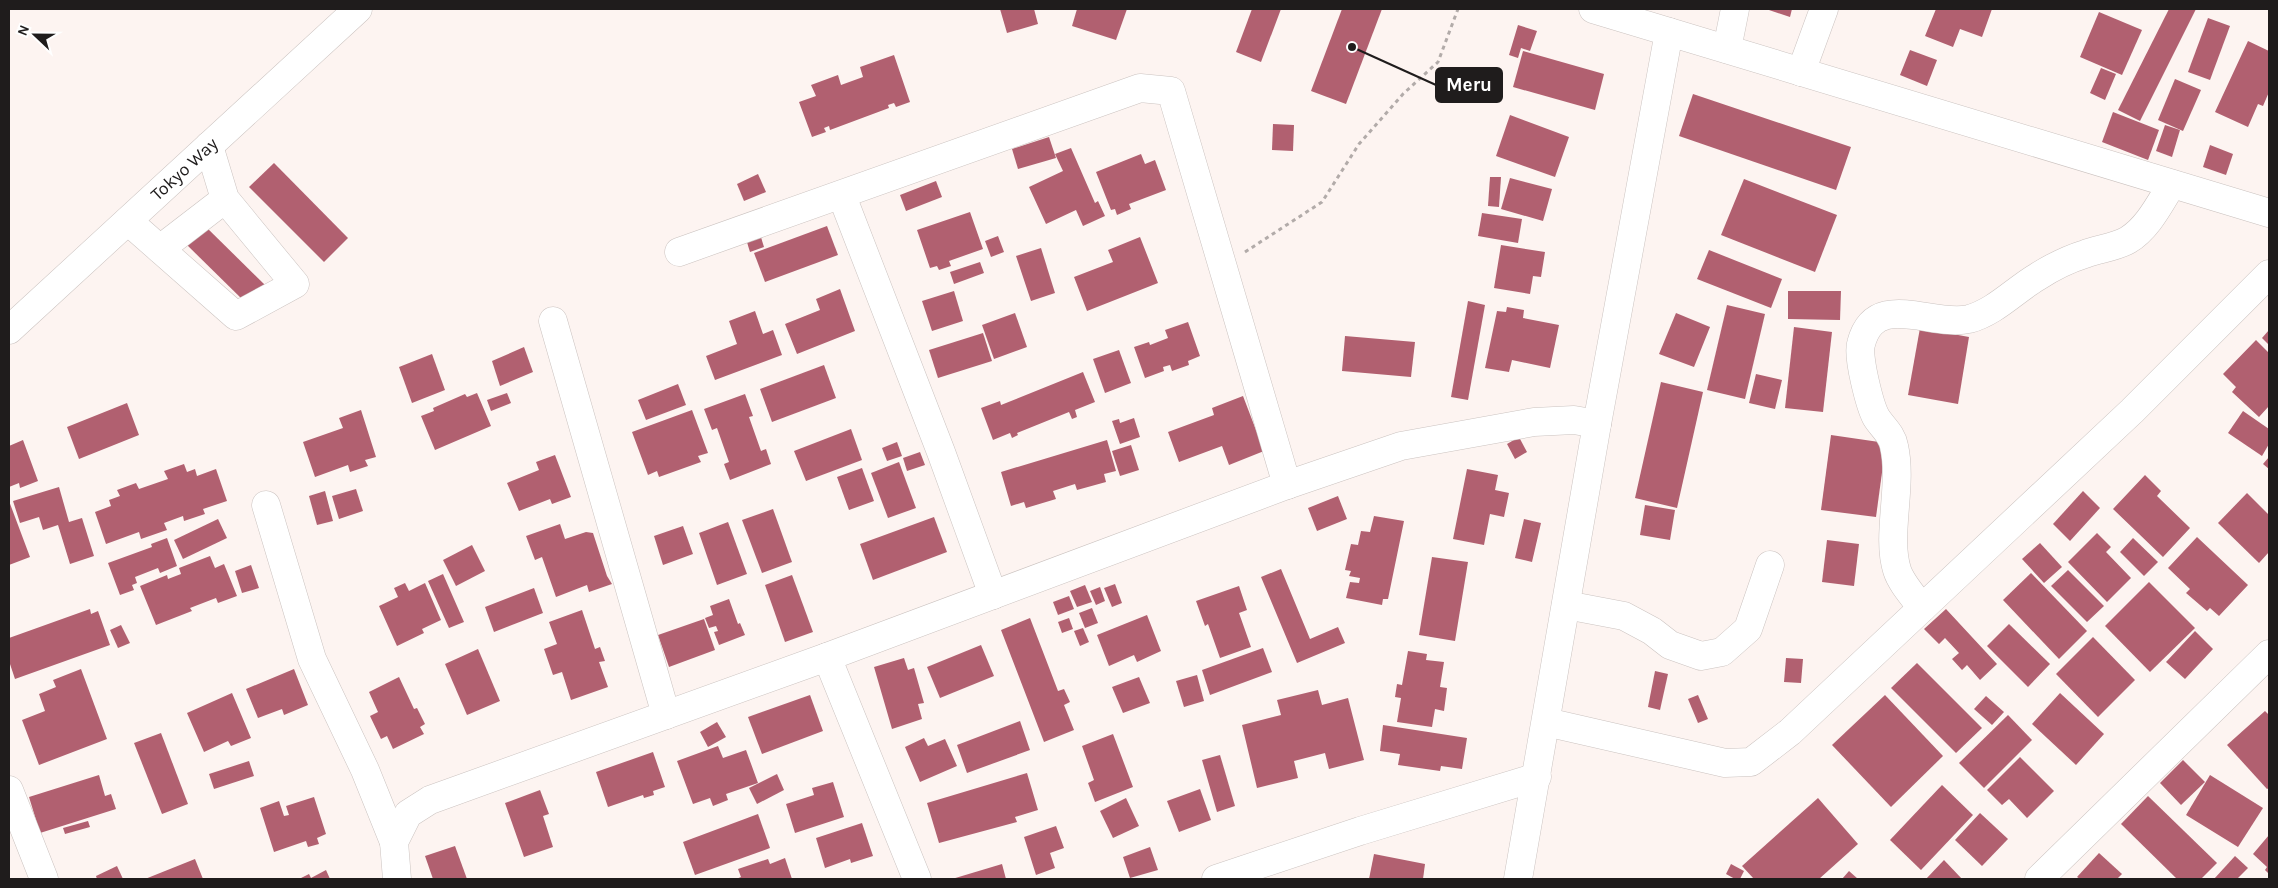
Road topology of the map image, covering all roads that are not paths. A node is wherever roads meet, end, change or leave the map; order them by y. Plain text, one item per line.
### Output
1 (358, 9) edge
2 (1594, 9) edge
3 (1736, 9) edge
4 (1824, 9) edge
5 (1668, 32) junction
6 (1727, 49) junction
7 (1801, 72) junction
8 (209, 146) junction
9 (2172, 184) junction
10 (842, 196) junction
11 (225, 199) junction
12 (2269, 213) edge
13 (128, 221) junction
14 (160, 249) junction
15 (679, 252) dead end
16 (2269, 274) edge
17 (553, 321) dead end
18 (9, 330) edge
19 (1597, 424) junction
20 (1287, 485) junction
21 (266, 505) dead end
22 (1770, 565) dead end
23 (993, 595) junction
24 (1566, 605) junction
25 (1922, 608) junction
26 (2269, 654) edge
27 (828, 657) junction
28 (666, 715) junction
29 (1546, 722) junction
30 (1537, 777) junction
31 (9, 790) edge
32 (394, 842) junction
33 (44, 879) edge
34 (397, 879) edge
35 (917, 879) edge
36 (1216, 879) edge
37 (1518, 879) edge
38 (2039, 879) edge

1 - 8 street, Tokyo Way
2 - 5 street
3 - 6 street
4 - 7 street
5 - 6 street
5 - 19 street
6 - 7 street
7 - 9 street
8 - 11 street
8 - 13 street, Tokyo Way
9 - 12 street
9 - 25 street
10 - 15 street
10 - 20 street
10 - 23 street
11 - 14 street
11 - 14 street
13 - 14 street
13 - 18 street, Tokyo Way
16 - 25 street
17 - 28 street
19 - 20 street
19 - 24 street
20 - 23 street
21 - 32 street
22 - 24 street
23 - 27 street
24 - 29 street
25 - 29 street
26 - 38 street
27 - 28 street
27 - 35 street
28 - 32 street
29 - 30 street
30 - 36 street
30 - 37 street
31 - 33 street
32 - 34 street

